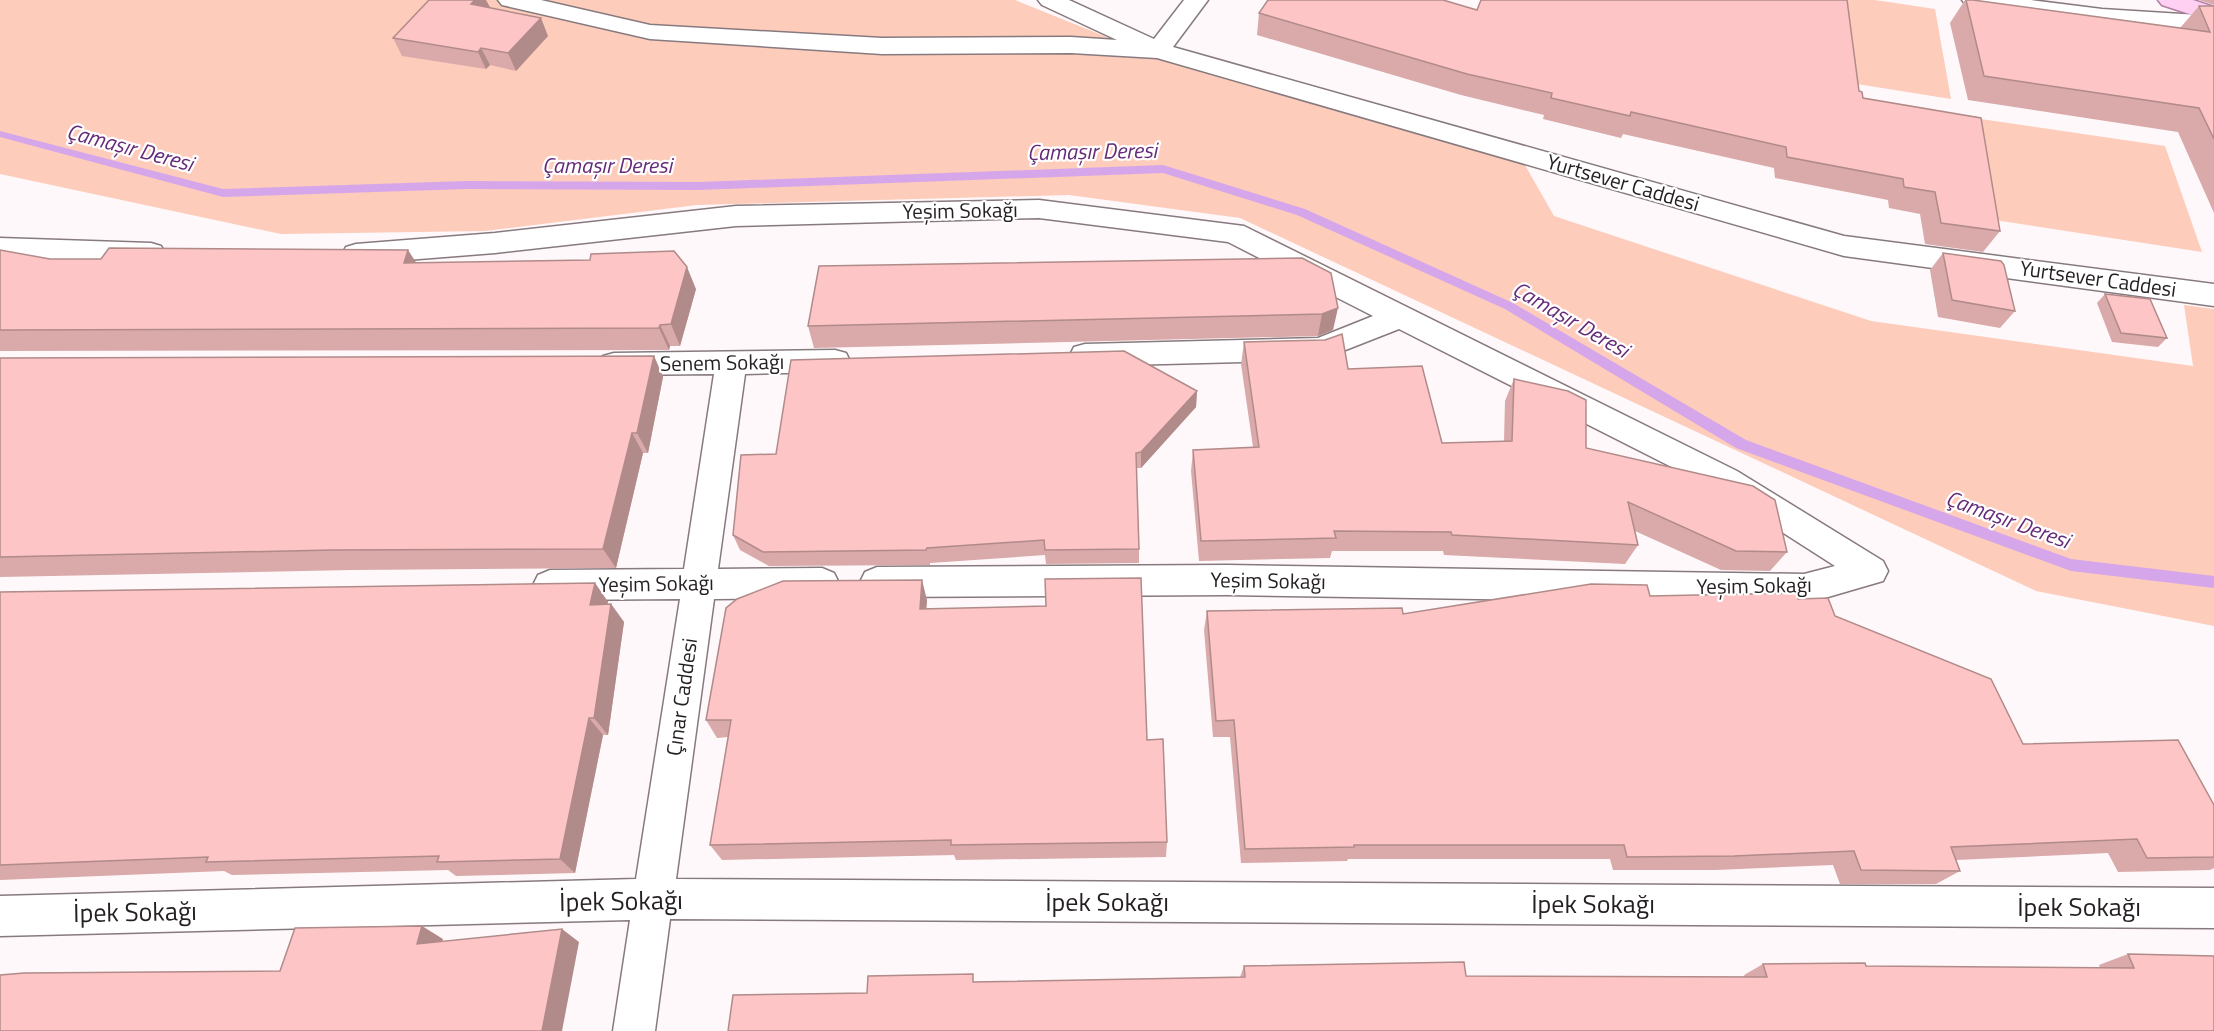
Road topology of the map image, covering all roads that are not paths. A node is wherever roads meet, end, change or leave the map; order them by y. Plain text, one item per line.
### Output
1 (510, 0) edge
2 (1050, 0) edge
3 (1196, 0) edge
4 (1974, 0) edge
5 (2170, 0) edge
6 (2214, 15) edge
7 (2214, 23) edge
8 (1158, 50) junction
9 (0, 248) edge
10 (177, 254) edge
11 (328, 256) edge
12 (2214, 295) edge
13 (1402, 316) junction
14 (1061, 355) edge
15 (860, 360) edge
16 (731, 363) junction
17 (583, 365) edge
18 (699, 583) junction
19 (519, 585) edge
20 (653, 899) junction
21 (2214, 908) edge
22 (0, 916) edge
23 (634, 1031) edge

1 - 8 street
2 - 8 street, Yurtsever Caddesi
3 - 8 street
4 - 7 street
5 - 6 main road
8 - 12 street, Yurtsever Caddesi
9 - 10 street
11 - 13 street, Yeşim Sokağı
13 - 14 street
13 - 18 street, Yeşim Sokağı
15 - 16 street, Senem Sokağı
16 - 17 street, Senem Sokağı
16 - 18 street, Çınar Caddesi
18 - 19 street, Yeşim Sokağı
18 - 20 street, Çınar Caddesi
20 - 21 street, İpek Sokağı
20 - 22 street, İpek Sokağı
20 - 23 street, Çınar Caddesi

